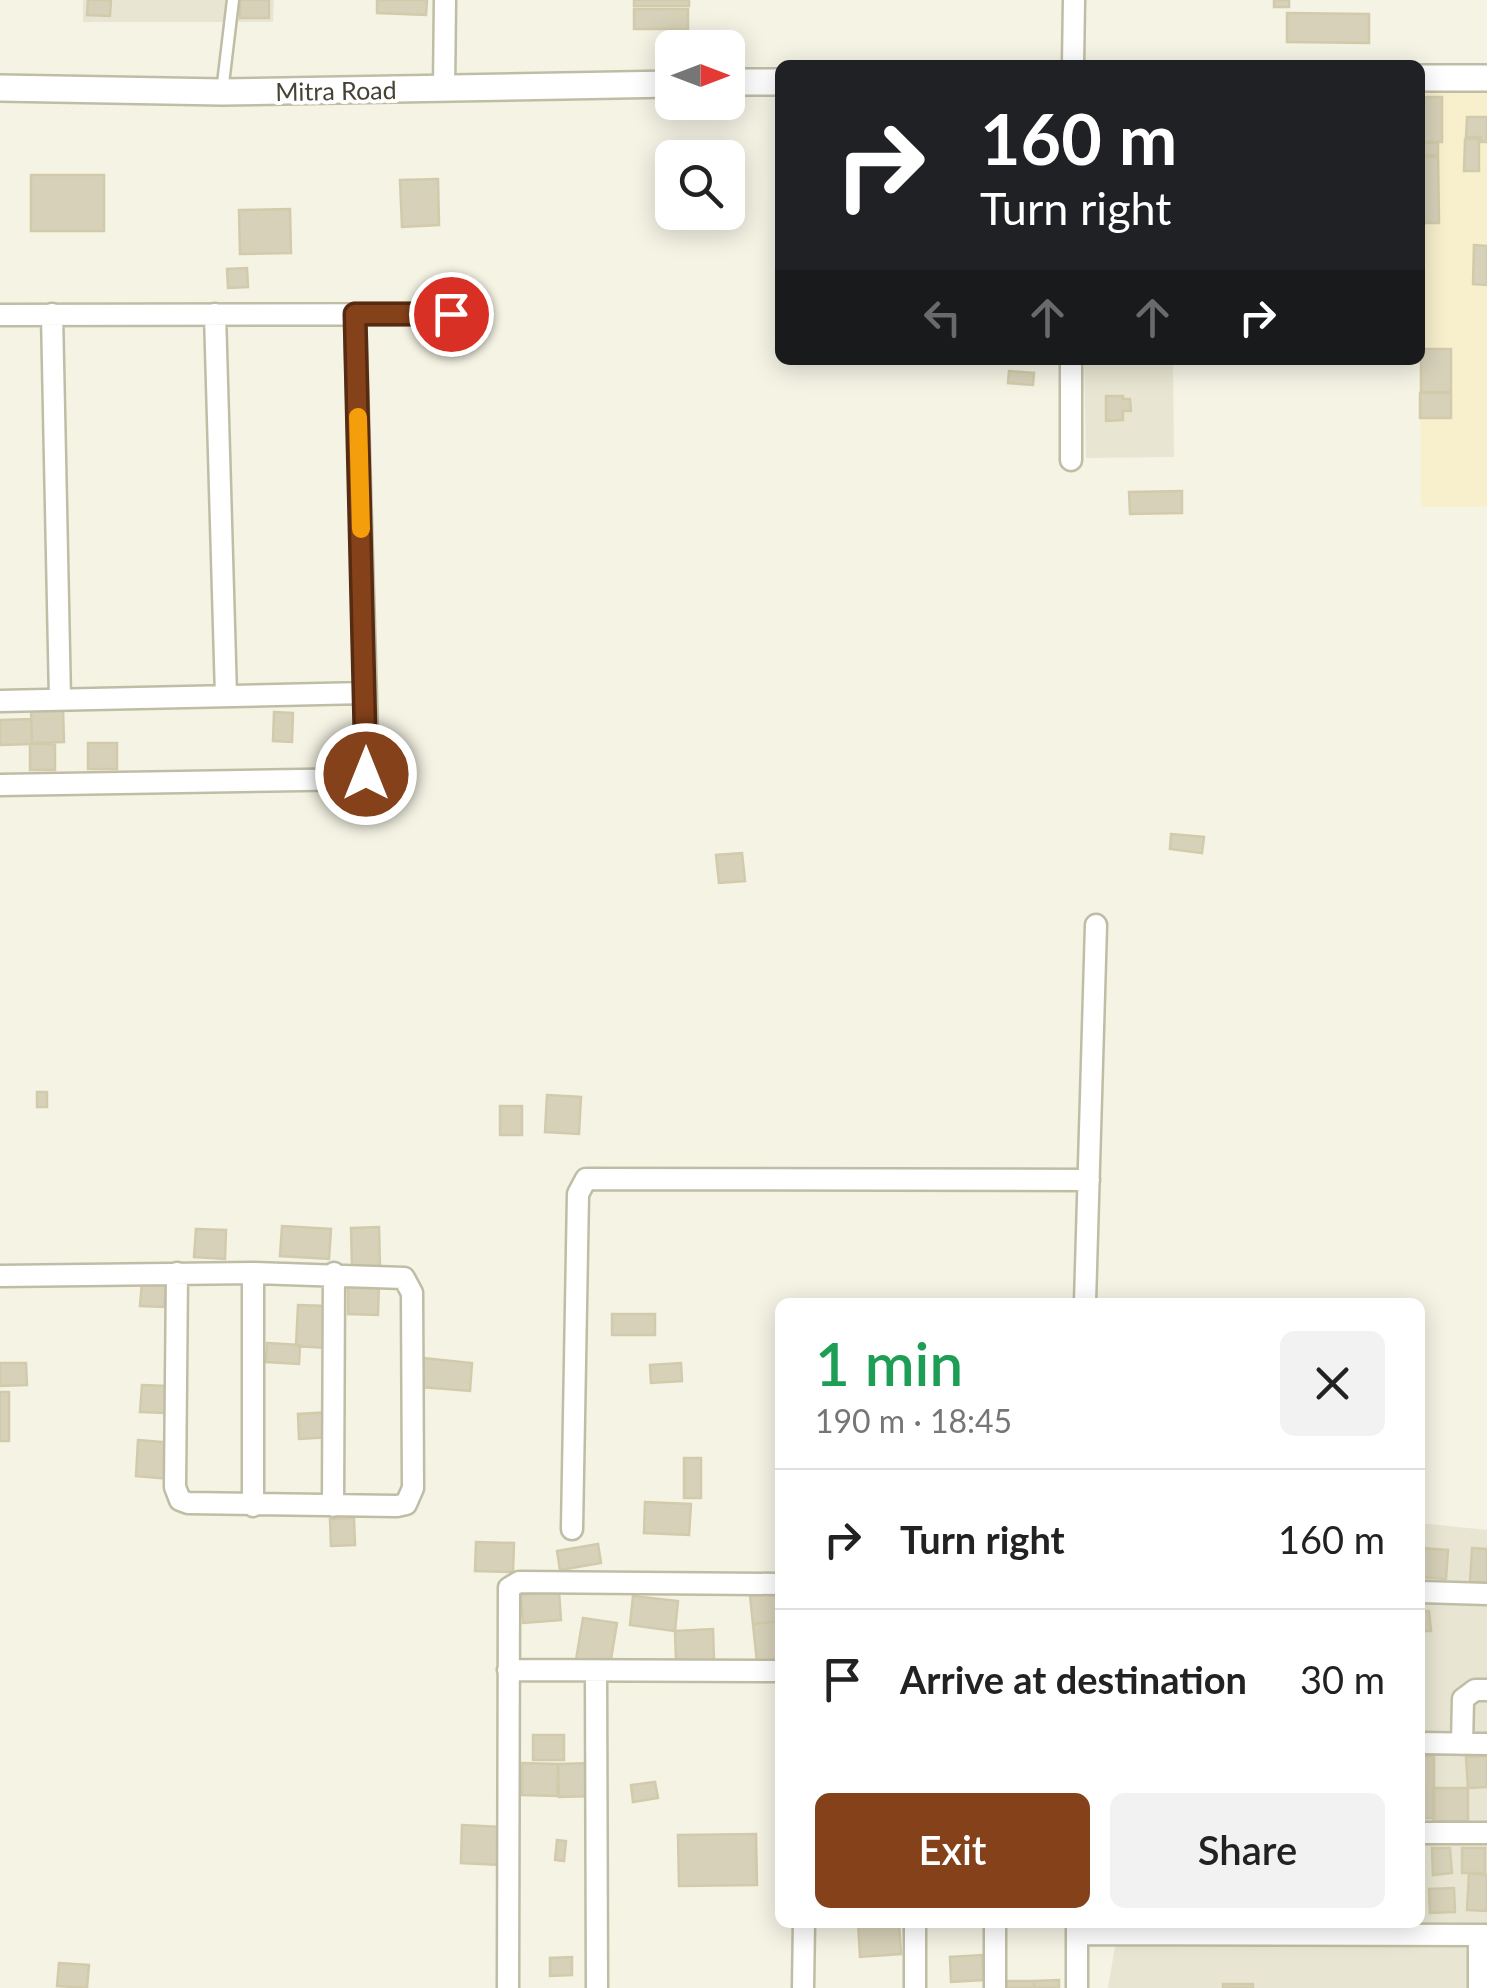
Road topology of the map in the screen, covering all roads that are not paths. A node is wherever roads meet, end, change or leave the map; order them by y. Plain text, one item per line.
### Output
1 (232, 0) edge
2 (446, 0) edge
3 (1074, 0) edge
4 (1072, 60) edge
5 (1425, 78) edge
6 (1487, 78) edge
7 (745, 82) edge
8 (775, 82) edge
9 (655, 84) edge
10 (0, 88) edge
11 (444, 90) junction
12 (222, 92) junction
13 (52, 314) junction
14 (215, 314) junction
15 (355, 314) junction
16 (451, 314) dead end
17 (0, 315) edge
18 (1071, 365) edge
19 (1071, 460) dead end
20 (365, 693) junction
21 (226, 696) junction
22 (60, 700) junction
23 (0, 701) edge
24 (0, 785) edge
25 (1096, 926) dead end
26 (1089, 1180) junction
27 (253, 1273) junction
28 (177, 1274) junction
29 (334, 1274) junction
30 (0, 1276) edge
31 (1086, 1298) edge
32 (253, 1506) junction
33 (332, 1506) junction
34 (572, 1529) dead end
35 (775, 1584) edge
36 (1425, 1592) edge
37 (1487, 1594) edge
38 (508, 1670) junction
39 (596, 1672) junction
40 (775, 1672) edge
41 (1487, 1690) edge
42 (1425, 1744) edge
43 (1462, 1744) junction
44 (1487, 1744) edge
45 (1425, 1833) edge
46 (1487, 1833) edge
47 (804, 1928) edge
48 (914, 1928) edge
49 (996, 1928) edge
50 (1077, 1928) edge
51 (1375, 1928) edge
52 (1483, 1935) edge
53 (508, 1988) edge
54 (596, 1988) edge
55 (803, 1988) edge
56 (914, 1988) edge
57 (995, 1988) edge
58 (1077, 1988) edge
59 (1479, 1988) edge

1 - 12 lane
2 - 11 street
3 - 4 street
5 - 6 street
7 - 8 street
9 - 11 street, Mitra Road
10 - 12 street, Mitra Road
11 - 12 street, Mitra Road
13 - 14 street
13 - 17 street
13 - 22 street
14 - 15 street
14 - 21 street
15 - 16 street
15 - 20 street
18 - 19 street
20 - 21 street
20 - 24 street
21 - 22 street
22 - 23 street
25 - 26 street
26 - 31 street
26 - 34 street
27 - 28 street
27 - 29 street
27 - 32 street
28 - 30 street
28 - 32 street
29 - 33 street
29 - 33 street
32 - 33 street
35 - 38 street
36 - 37 street
38 - 39 street
38 - 53 street
39 - 40 street
39 - 54 street
41 - 43 street
42 - 43 street
43 - 44 street
45 - 46 street
47 - 55 street
48 - 56 street
49 - 57 street
50 - 51 street
50 - 58 street
51 - 52 street
52 - 59 street

